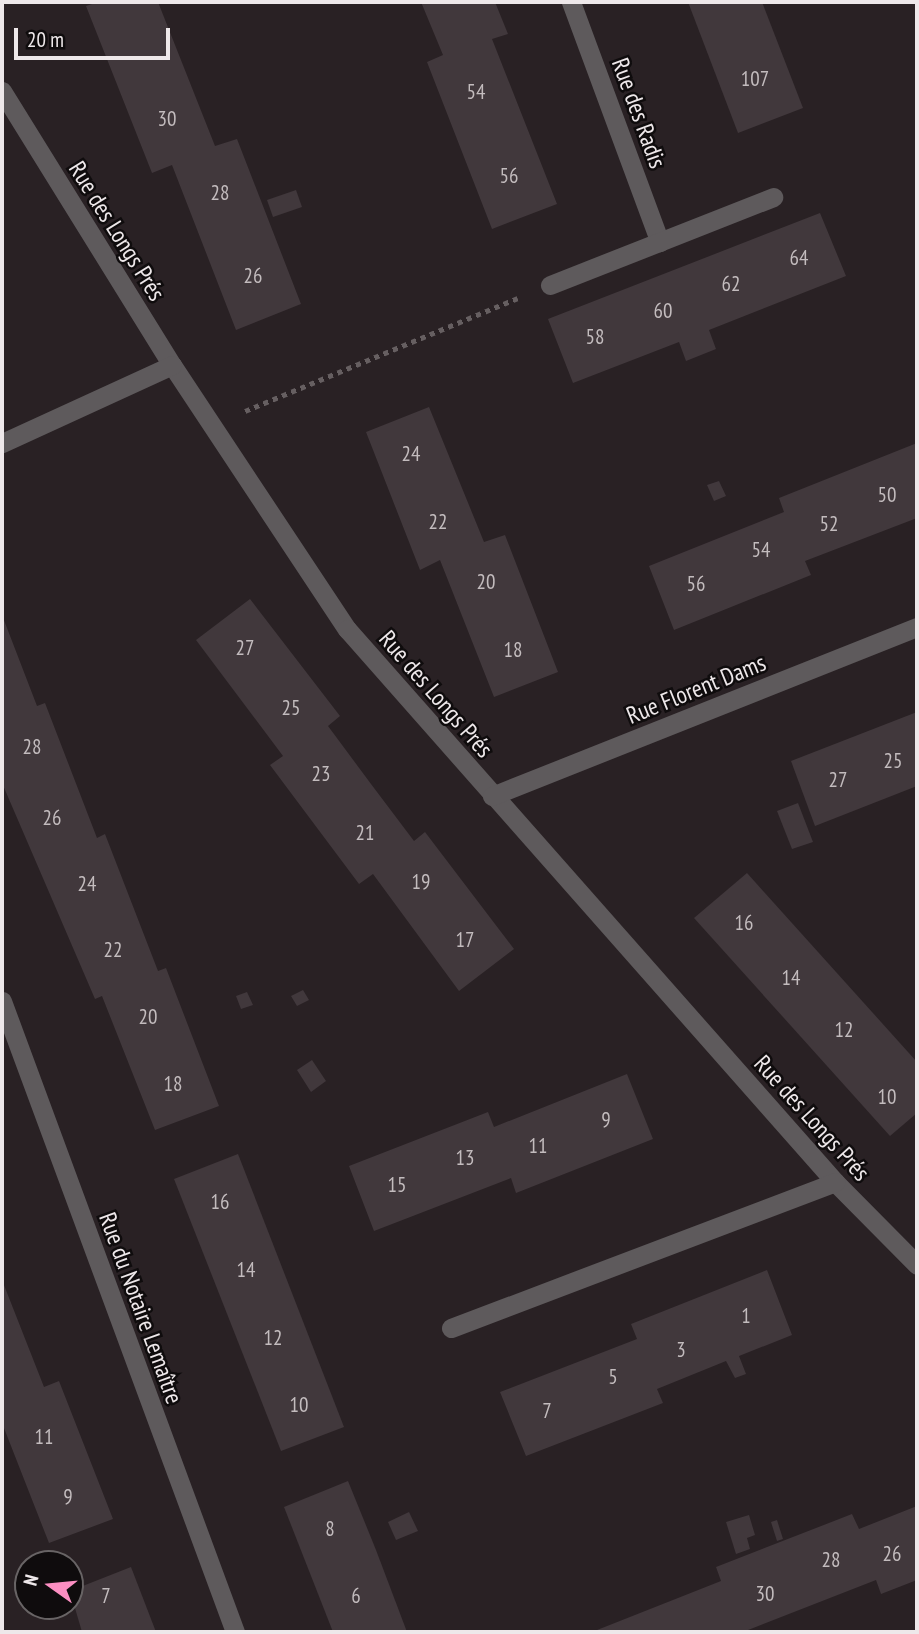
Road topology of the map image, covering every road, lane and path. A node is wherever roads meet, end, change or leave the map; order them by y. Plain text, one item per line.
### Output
1 (571, 2) edge
2 (2, 91) edge
3 (774, 197) dead end
4 (660, 242) junction
5 (550, 285) joint
6 (172, 365) junction
7 (211, 425) junction
8 (2, 443) edge
9 (917, 627) edge
10 (492, 796) junction
11 (2, 1001) edge
12 (835, 1182) junction
13 (917, 1265) edge
14 (452, 1328) dead end
15 (235, 1632) edge

1 - 4 street, Rue des Radis
2 - 6 street, Rue des Longs Prés
3 - 4 street
4 - 5 street
5 - 7 path
6 - 7 street, Rue des Longs Prés
6 - 8 street
7 - 10 street, Rue des Longs Prés
9 - 10 street, Rue Florent Dams
10 - 12 street, Rue des Longs Prés
11 - 15 street, Rue du Notaire Lemaître
12 - 13 street, Rue des Longs Prés
12 - 14 street

